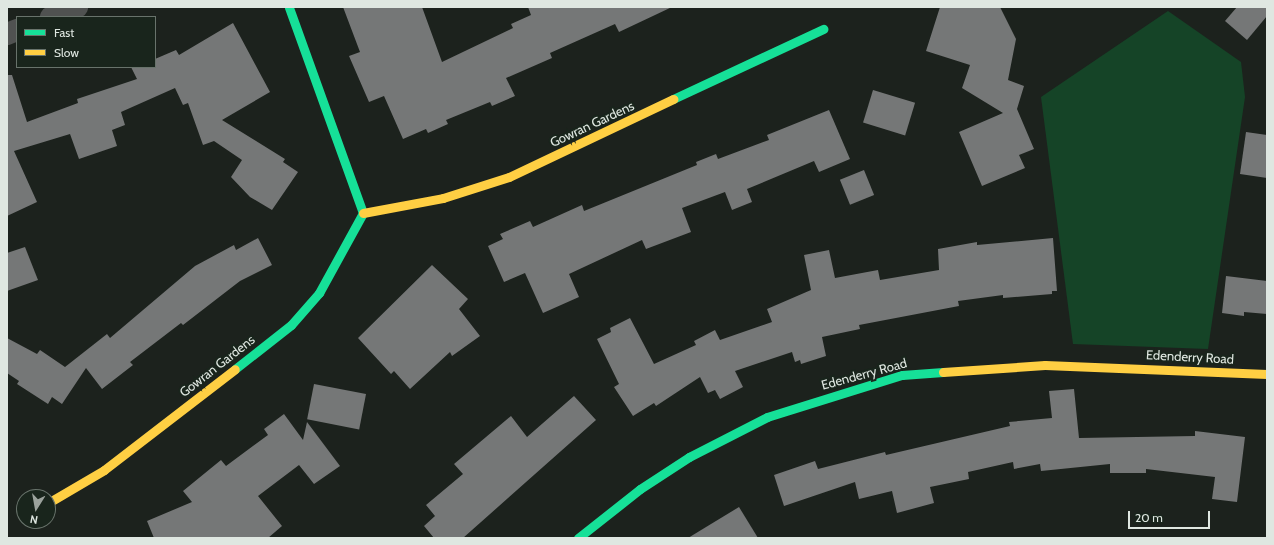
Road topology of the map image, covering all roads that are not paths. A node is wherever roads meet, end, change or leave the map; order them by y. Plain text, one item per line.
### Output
1 (77, 7) edge
2 (289, 7) edge
3 (54, 16) edge
4 (823, 29) dead end
5 (363, 213) junction
6 (1267, 374) edge
7 (56, 498) edge
8 (578, 538) edge

1 - 3 street
2 - 5 street
4 - 5 street, Gowran Gardens
5 - 7 street, Gowran Gardens
6 - 8 street, Edenderry Road

